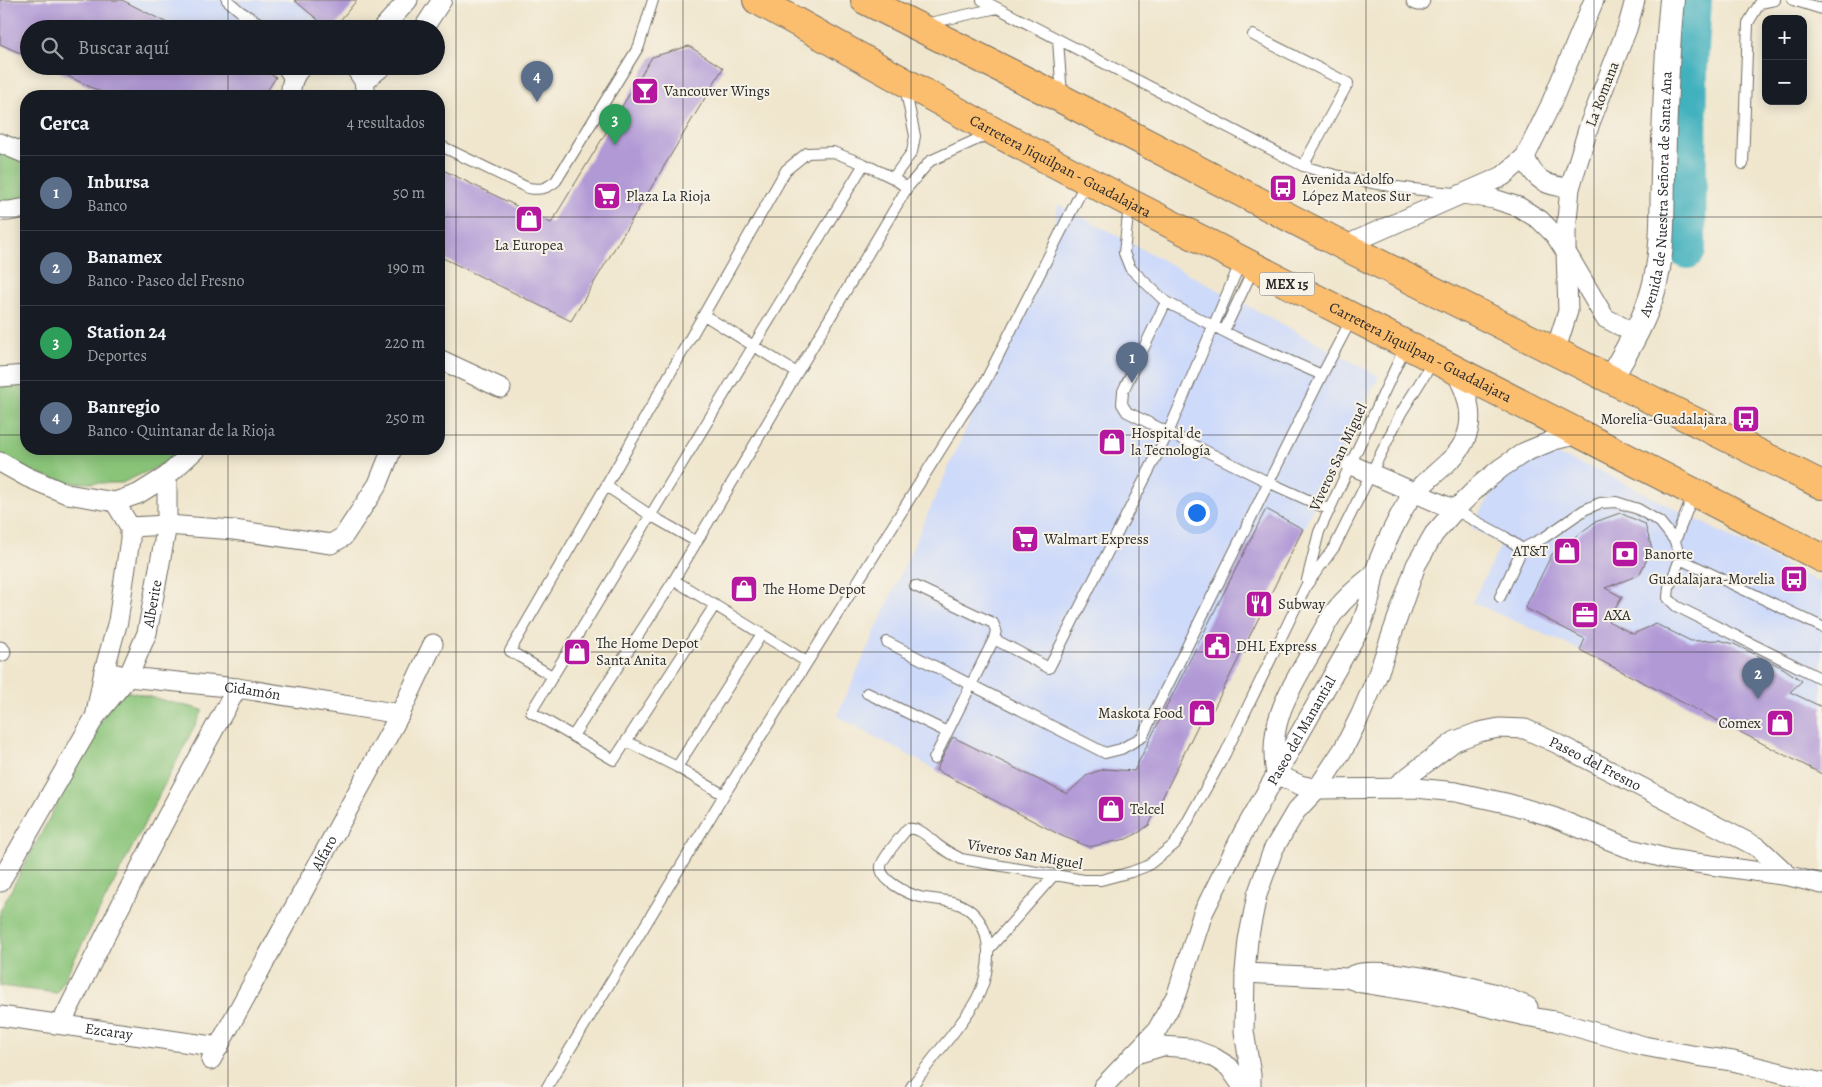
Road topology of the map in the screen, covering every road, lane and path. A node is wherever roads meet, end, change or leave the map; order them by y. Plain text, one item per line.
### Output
1 (227, 0) edge
2 (408, 0) edge
3 (442, 0) edge
4 (653, 0) edge
5 (757, 0) edge
6 (865, 0) edge
7 (982, 0) edge
8 (1594, 0) edge
9 (1634, 0) edge
10 (1672, 0) edge
11 (1775, 0) edge
12 (1793, 0) edge
13 (997, 8) junction
14 (1822, 8) edge
15 (241, 12) junction
16 (395, 15) junction
17 (246, 20) edge
18 (254, 20) edge
19 (390, 20) edge
20 (400, 20) edge
21 (428, 20) edge
22 (917, 26) junction
23 (1253, 35) dead end
24 (1058, 40) junction
25 (904, 81) junction
26 (1062, 100) junction
27 (995, 132) junction
28 (0, 143) edge
29 (445, 148) edge
30 (20, 151) edge
31 (1526, 157) junction
32 (864, 164) junction
33 (1743, 164) dead end
34 (1303, 166) junction
35 (893, 178) junction
36 (1087, 180) junction
37 (907, 188) junction
38 (1570, 188) junction
39 (1464, 194) junction
40 (1130, 203) junction
41 (20, 209) edge
42 (0, 211) edge
43 (1344, 246) junction
44 (1566, 252) junction
45 (1248, 264) junction
46 (1166, 302) junction
47 (704, 315) junction
48 (1353, 317) junction
49 (1213, 326) junction
50 (1224, 332) junction
51 (1636, 334) junction
52 (755, 345) junction
53 (1406, 345) junction
54 (1555, 352) junction
55 (445, 362) edge
56 (1444, 364) junction
57 (797, 373) junction
58 (20, 375) edge
59 (1322, 375) junction
60 (0, 377) edge
61 (1610, 380) junction
62 (501, 388) dead end
63 (1168, 433) junction
64 (1579, 434) junction
65 (190, 455) edge
66 (390, 455) edge
67 (0, 462) edge
68 (1351, 464) junction
69 (1371, 475) junction
70 (167, 476) junction
71 (1268, 482) junction
72 (1822, 485) edge
73 (606, 486) junction
74 (1414, 492) junction
75 (1694, 492) junction
76 (115, 502) junction
77 (1330, 510) junction
78 (1455, 510) junction
79 (650, 515) junction
80 (166, 525) junction
81 (130, 527) junction
82 (1675, 540) junction
83 (697, 542) junction
84 (1522, 549) junction
85 (1822, 558) edge
86 (1680, 559) junction
87 (1374, 574) junction
88 (674, 580) junction
89 (915, 586) dead end
90 (1306, 586) junction
91 (1500, 596) dead end
92 (715, 605) junction
93 (1822, 628) edge
94 (761, 635) junction
95 (994, 640) junction
96 (886, 642) dead end
97 (433, 644) dead end
98 (807, 662) junction
99 (104, 670) junction
100 (128, 676) junction
101 (552, 676) junction
102 (1822, 679) edge
103 (971, 685) junction
104 (237, 688) junction
105 (867, 693) dead end
106 (400, 714) junction
107 (95, 718) junction
108 (947, 732) junction
109 (573, 736) junction
110 (626, 741) junction
111 (934, 760) dead end
112 (677, 767) junction
113 (1276, 774) junction
114 (1393, 788) junction
115 (1317, 789) junction
116 (724, 795) junction
117 (1054, 875) junction
118 (1789, 876) junction
119 (0, 882) edge
120 (1822, 884) edge
121 (988, 950) junction
122 (1245, 973) junction
123 (0, 1016) edge
124 (61, 1024) junction
125 (215, 1053) joint
126 (1132, 1055) junction
127 (1822, 1084) edge
128 (547, 1087) edge
129 (911, 1087) edge
130 (1103, 1087) edge
131 (1243, 1087) edge
132 (1251, 1087) edge

1 - 15 lane
2 - 16 street
3 - 21 street
4 - 29 lane
5 - 25 highway, Carretera Jiquilpan - Guadalajara / MEX 15
6 - 22 highway
7 - 13 lane
8 - 31 street
9 - 38 street, La Romana
10 - 51 street, Avenida de Nuestra Señora de Santa Ana
11 - 33 lane
12 - 14 lane
13 - 22 lane
13 - 24 lane
15 - 17 lane
15 - 18 lane
16 - 19 street
16 - 20 street
22 - 26 highway
23 - 34 lane
24 - 26 lane
24 - 34 lane
25 - 27 highway, Carretera Jiquilpan - Guadalajara / MEX 15
25 - 35 lane
26 - 43 highway
27 - 36 highway, Carretera Jiquilpan - Guadalajara / MEX 15
27 - 37 lane
28 - 30 street
31 - 38 street
31 - 39 street
32 - 35 lane
32 - 47 lane
32 - 52 lane
34 - 39 lane
35 - 37 lane
36 - 40 highway, Carretera Jiquilpan - Guadalajara / MEX 15
36 - 98 lane
37 - 57 lane
38 - 44 street, La Romana
39 - 43 street
39 - 44 street
40 - 45 highway, Carretera Jiquilpan - Guadalajara / MEX 15
40 - 46 lane
41 - 42 street
43 - 54 highway
44 - 51 street
44 - 54 street, La Romana
45 - 48 highway, Carretera Jiquilpan - Guadalajara / MEX 15
45 - 49 lane
45 - 50 lane
46 - 49 lane
46 - 63 lane
47 - 52 lane
47 - 73 lane
48 - 53 highway, Carretera Jiquilpan - Guadalajara / MEX 15
48 - 59 lane
49 - 50 lane
49 - 63 lane
50 - 59 lane
51 - 61 street, Avenida de Nuestra Señora de Santa Ana
52 - 57 lane
52 - 79 lane
53 - 56 highway, Carretera Jiquilpan - Guadalajara / MEX 15
53 - 68 lane, Víveros San Miguel
54 - 61 highway
55 - 62 street
56 - 64 highway, Carretera Jiquilpan - Guadalajara / MEX 15
56 - 69 lane, Víveros San Miguel
56 - 74 street, Paseo del Manantial
57 - 83 lane
58 - 60 street
59 - 71 lane
61 - 72 highway
63 - 71 lane
63 - 95 lane
64 - 75 highway, Carretera Jiquilpan - Guadalajara / MEX 15
64 - 78 street
65 - 70 street
66 - 80 street
67 - 76 street
68 - 69 street
68 - 77 lane, Víveros San Miguel
69 - 74 street
69 - 90 lane, Víveros San Miguel
70 - 76 street
70 - 80 street, Alberite
71 - 77 lane
71 - 103 lane
73 - 79 lane
73 - 101 lane
74 - 78 street
74 - 87 street, Paseo del Manantial
75 - 82 lane
75 - 85 highway, Carretera Jiquilpan - Guadalajara / MEX 15
76 - 81 street
77 - 90 lane, Víveros San Miguel
78 - 84 lane
78 - 115 street
79 - 83 lane
79 - 101 lane
80 - 81 street
80 - 100 street, Alberite
81 - 99 street, Alberite
82 - 84 lane
82 - 86 lane
83 - 88 lane
84 - 91 lane
86 - 93 lane
86 - 102 lane
87 - 113 street, Paseo del Manantial
87 - 113 street
88 - 92 lane
88 - 109 lane
89 - 95 lane
90 - 117 lane, Víveros San Miguel
92 - 94 lane
92 - 110 lane
94 - 98 lane
94 - 112 lane
95 - 103 lane
96 - 103 lane
97 - 106 street, Alfaro
98 - 116 lane
99 - 100 street, Cidamón
99 - 107 street, Alberite
100 - 104 street, Cidamón
100 - 107 street, Alberite
101 - 109 lane
103 - 108 lane
104 - 106 street, Cidamón
104 - 124 street
105 - 108 lane
106 - 125 street, Alfaro
107 - 119 street, Alberite
108 - 111 lane
109 - 110 lane
110 - 112 lane
112 - 116 lane
113 - 115 street, Paseo del Fresno
113 - 126 street, Paseo del Manantial
114 - 115 street, Paseo del Fresno
114 - 118 street, Paseo del Fresno
114 - 118 street, Paseo del Fresno
115 - 122 street
116 - 128 lane
117 - 121 lane
117 - 121 lane, Víveros San Miguel
118 - 120 street, Paseo del Fresno
121 - 129 lane, Víveros San Miguel
122 - 127 street
122 - 132 street
123 - 124 street, Ezcaray
124 - 125 street, Ezcaray
126 - 130 street, Paseo del Manantial
126 - 131 street

